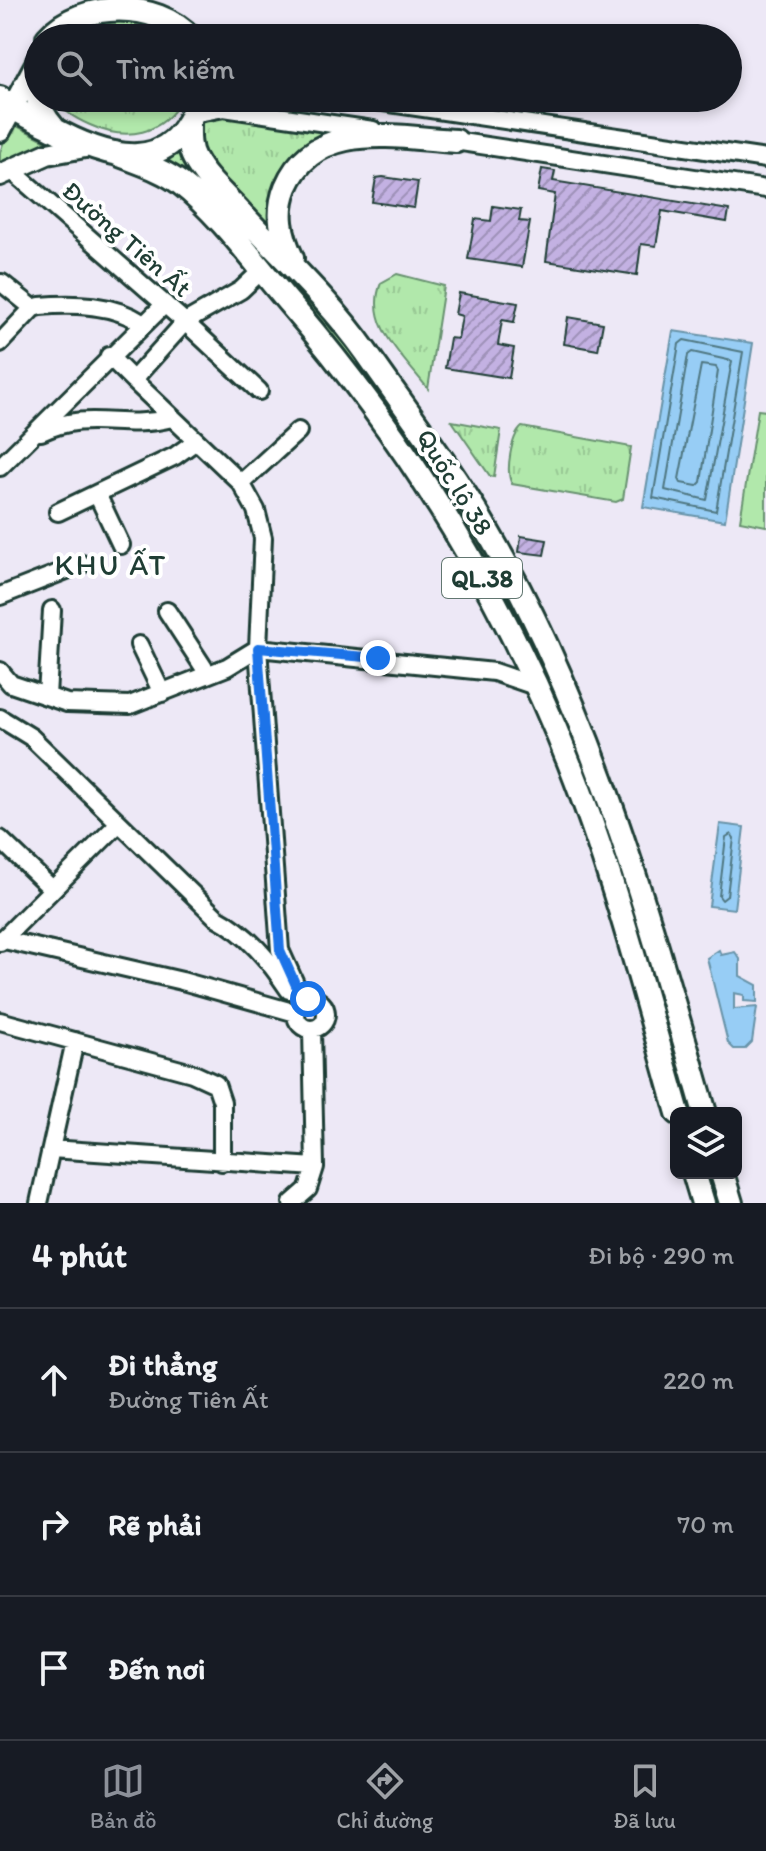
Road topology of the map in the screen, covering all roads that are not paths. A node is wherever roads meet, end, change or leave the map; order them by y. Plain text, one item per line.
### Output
1 (156, 0) edge
2 (64, 24) edge
3 (174, 24) edge
4 (178, 24) edge
5 (24, 78) edge
6 (6, 102) edge
7 (42, 112) edge
8 (193, 112) edge
9 (194, 112) edge
10 (252, 112) edge
11 (450, 112) edge
12 (550, 127) junction
13 (0, 131) edge
14 (62, 134) junction
15 (456, 141) junction
16 (85, 147) junction
17 (115, 153) junction
18 (547, 155) junction
19 (766, 159) edge
20 (5, 172) edge
21 (766, 189) edge
22 (297, 270) junction
23 (261, 271) junction
24 (2, 283) edge
25 (165, 304) junction
26 (33, 308) junction
27 (185, 322) junction
28 (142, 323) junction
29 (0, 343) edge
30 (109, 356) junction
31 (133, 380) junction
32 (259, 391) dead end
33 (172, 418) junction
34 (298, 431) dead end
35 (30, 438) junction
36 (196, 441) junction
37 (0, 467) edge
38 (241, 483) junction
39 (97, 494) junction
40 (58, 512) dead end
41 (121, 545) dead end
42 (82, 564) dead end
43 (514, 583) junction
44 (490, 595) junction
45 (0, 596) edge
46 (52, 610) dead end
47 (167, 611) dead end
48 (139, 645) dead end
49 (258, 648) junction
50 (0, 671) edge
51 (208, 674) junction
52 (535, 686) junction
53 (162, 693) junction
54 (47, 696) junction
55 (0, 718) edge
56 (119, 823) junction
57 (0, 839) edge
58 (8, 852) edge
59 (51, 888) junction
60 (0, 940) edge
61 (299, 1006) junction
62 (0, 1021) edge
63 (312, 1030) junction
64 (75, 1041) junction
65 (676, 1107) edge
66 (703, 1107) edge
67 (51, 1149) junction
68 (222, 1162) junction
69 (315, 1167) junction
70 (696, 1179) edge
71 (724, 1179) edge
72 (39, 1203) edge
73 (292, 1203) edge
74 (703, 1203) edge
75 (731, 1203) edge

1 - 4 highway
2 - 3 highway
5 - 6 main road
6 - 13 main road
6 - 14 highway
7 - 14 highway
8 - 17 highway
9 - 22 highway, Quốc lộ 38 / QL.38
10 - 15 street
11 - 12 street
12 - 18 street
12 - 19 street
14 - 16 highway
15 - 18 street
15 - 22 highway
16 - 17 highway
16 - 20 main road
17 - 23 highway, Quốc lộ 38 / QL.38
18 - 21 street
20 - 25 street, Đường Tiên Ất
22 - 43 highway, Quốc lộ 38 / QL.38
23 - 27 street
23 - 44 highway, Quốc lộ 38 / QL.38
24 - 26 street
25 - 27 street, Đường Tiên Ất
25 - 28 street
26 - 28 street
26 - 29 street
27 - 31 street, Đường Tiên Ất
27 - 32 street
28 - 30 street
30 - 31 street
30 - 35 street
31 - 33 street
33 - 35 street
33 - 36 street
34 - 38 street
35 - 37 street
36 - 38 street
36 - 39 street
38 - 49 street
39 - 40 street
39 - 41 street
42 - 45 street
43 - 44 highway
43 - 66 highway, Quốc lộ 38 / QL.38
44 - 52 highway, Quốc lộ 38 / QL.38
46 - 54 street
47 - 51 street
48 - 53 street
49 - 51 street
49 - 52 street
49 - 61 street
50 - 54 street
51 - 53 street
52 - 65 highway, Quốc lộ 38 / QL.38
53 - 54 street
55 - 56 street
56 - 59 street
56 - 61 street
57 - 58 street
58 - 59 street
59 - 60 street
60 - 61 street
61 - 63 street
61 - 63 street
62 - 64 street
63 - 69 street
64 - 67 street
64 - 68 street
67 - 68 street
67 - 72 street
68 - 69 street
69 - 73 street
70 - 74 highway
71 - 75 highway

